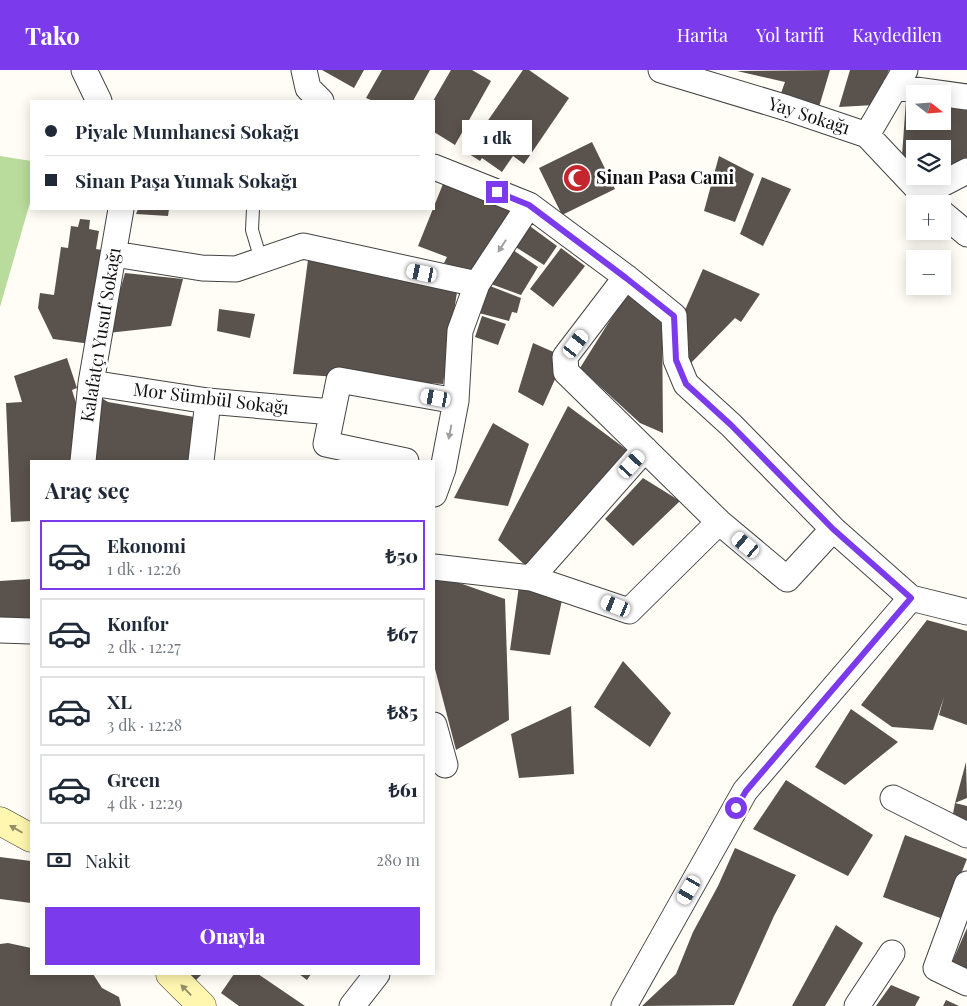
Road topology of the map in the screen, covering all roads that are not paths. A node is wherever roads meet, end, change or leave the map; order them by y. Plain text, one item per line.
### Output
1 (84, 70) edge
2 (304, 70) edge
3 (661, 70) edge
4 (900, 78) edge
5 (967, 97) edge
6 (99, 100) edge
7 (320, 100) edge
8 (867, 135) junction
9 (435, 167) edge
10 (967, 171) edge
11 (922, 195) edge
12 (932, 195) edge
13 (529, 205) junction
14 (121, 210) edge
15 (253, 210) edge
16 (951, 221) edge
17 (967, 234) edge
18 (114, 254) junction
19 (261, 260) junction
20 (626, 278) junction
21 (477, 284) junction
22 (91, 383) junction
23 (208, 401) junction
24 (456, 401) junction
25 (332, 412) junction
26 (645, 449) junction
27 (325, 453) edge
28 (83, 460) edge
29 (201, 460) edge
30 (396, 460) edge
31 (438, 468) edge
32 (435, 488) edge
33 (719, 522) junction
34 (833, 529) junction
35 (435, 567) edge
36 (531, 578) junction
37 (911, 598) junction
38 (967, 612) edge
39 (0, 630) edge
40 (30, 631) edge
41 (435, 729) edge
42 (445, 765) dead end
43 (893, 798) dead end
44 (0, 820) edge
45 (967, 836) edge
46 (30, 837) edge
47 (967, 884) edge
48 (892, 953) dead end
49 (171, 975) edge
50 (376, 975) edge
51 (967, 983) edge
52 (202, 1006) edge
53 (352, 1006) edge
54 (624, 1006) edge
55 (857, 1006) edge

1 - 6 street
2 - 7 street
3 - 8 street, Yay Sokağı
4 - 5 street
4 - 8 street
8 - 11 street, Yay Sokağı
9 - 13 street
10 - 12 street
13 - 20 street
13 -> 21 street
14 - 18 street, Kalafatçı Yusuf Sokağı
15 - 19 lane
16 - 17 street
18 - 19 street
18 - 22 street, Kalafatçı Yusuf Sokağı
19 - 21 street
20 - 26 street
20 - 34 street
21 - 24 street
22 - 23 street, Mor Sümbül Sokağı
22 - 28 street, Kalafatçı Yusuf Sokağı
23 - 25 street, Mor Sümbül Sokağı
23 - 29 street
24 - 25 street
24 -> 31 street
25 - 27 street
26 - 33 street
26 - 36 street
27 - 30 street
31 - 32 street
33 - 34 street
33 - 36 street
34 - 37 street
35 - 36 street
37 - 38 street
37 - 54 street
39 - 40 street
41 - 42 street
43 - 45 street
46 -> 44 street
47 - 51 street
48 - 55 street
52 -> 49 street
50 - 53 street

